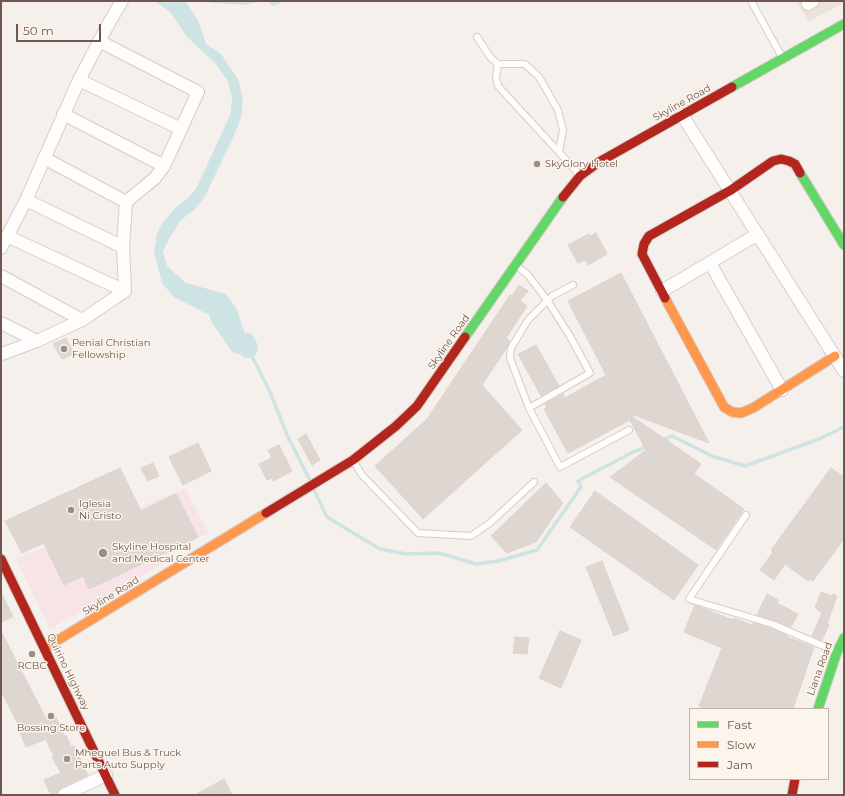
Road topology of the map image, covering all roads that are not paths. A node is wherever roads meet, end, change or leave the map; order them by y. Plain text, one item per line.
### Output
1 (122, 1) edge
2 (751, 1) edge
3 (844, 24) edge
4 (477, 37) dead end
5 (99, 41) junction
6 (782, 58) junction
7 (498, 64) junction
8 (79, 80) junction
9 (63, 114) junction
10 (682, 115) junction
11 (182, 129) junction
12 (560, 152) junction
13 (44, 158) junction
14 (164, 166) junction
15 (580, 176) junction
16 (730, 190) junction
17 (26, 200) junction
18 (126, 202) junction
19 (758, 234) junction
20 (7, 236) junction
21 (844, 246) edge
22 (123, 247) junction
23 (1, 248) edge
24 (710, 263) junction
25 (516, 265) junction
26 (1, 276) edge
27 (573, 285) dead end
28 (662, 291) junction
29 (125, 292) junction
30 (547, 300) junction
31 (82, 320) junction
32 (1, 322) edge
33 (37, 341) junction
34 (1, 353) edge
35 (835, 356) junction
36 (844, 371) edge
37 (782, 390) junction
38 (529, 408) junction
39 (629, 430) dead end
40 (353, 460) junction
41 (534, 482) dead end
42 (746, 515) dead end
43 (1, 559) edge
44 (844, 638) edge
45 (45, 648) junction
46 (837, 652) junction
47 (818, 708) edge
48 (106, 775) junction
49 (795, 780) edge
50 (64, 795) edge
51 (115, 795) edge
52 (792, 795) edge

1 - 5 street
2 - 6 lane
3 - 6 main road, Skyline Road
4 - 7 lane
5 - 8 street
5 - 11 street
6 - 10 main road, Skyline Road
7 - 12 lane
7 - 12 lane
8 - 9 street
8 - 11 street
9 - 13 street
9 - 14 street
10 - 15 main road, Skyline Road
10 - 16 street
11 - 14 street
12 - 15 lane
13 - 17 street
13 - 18 street
14 - 18 street
15 - 25 main road, Skyline Road
16 - 19 street
16 - 21 main road
16 - 28 main road
17 - 20 street
17 - 22 street
18 - 22 street
19 - 24 street
19 - 35 street
20 - 23 street
20 - 29 street
22 - 29 street
24 - 28 street
24 - 37 street
25 - 30 lane
25 - 40 main road, Skyline Road
26 - 31 street
27 - 30 lane
28 - 37 main road
29 - 31 street
30 - 38 lane
30 - 38 lane
31 - 33 street
32 - 33 street
33 - 34 street
35 - 36 street
35 - 37 main road
38 - 39 lane
40 - 41 lane
40 - 45 main road, Skyline Road
42 - 46 lane
43 - 45 main road, Quirino Highway
44 - 46 main road, Liana Road
45 - 48 main road, Quirino Highway
46 - 47 main road, Liana Road
48 - 50 street
48 - 51 main road, Quirino Highway
49 - 52 main road

